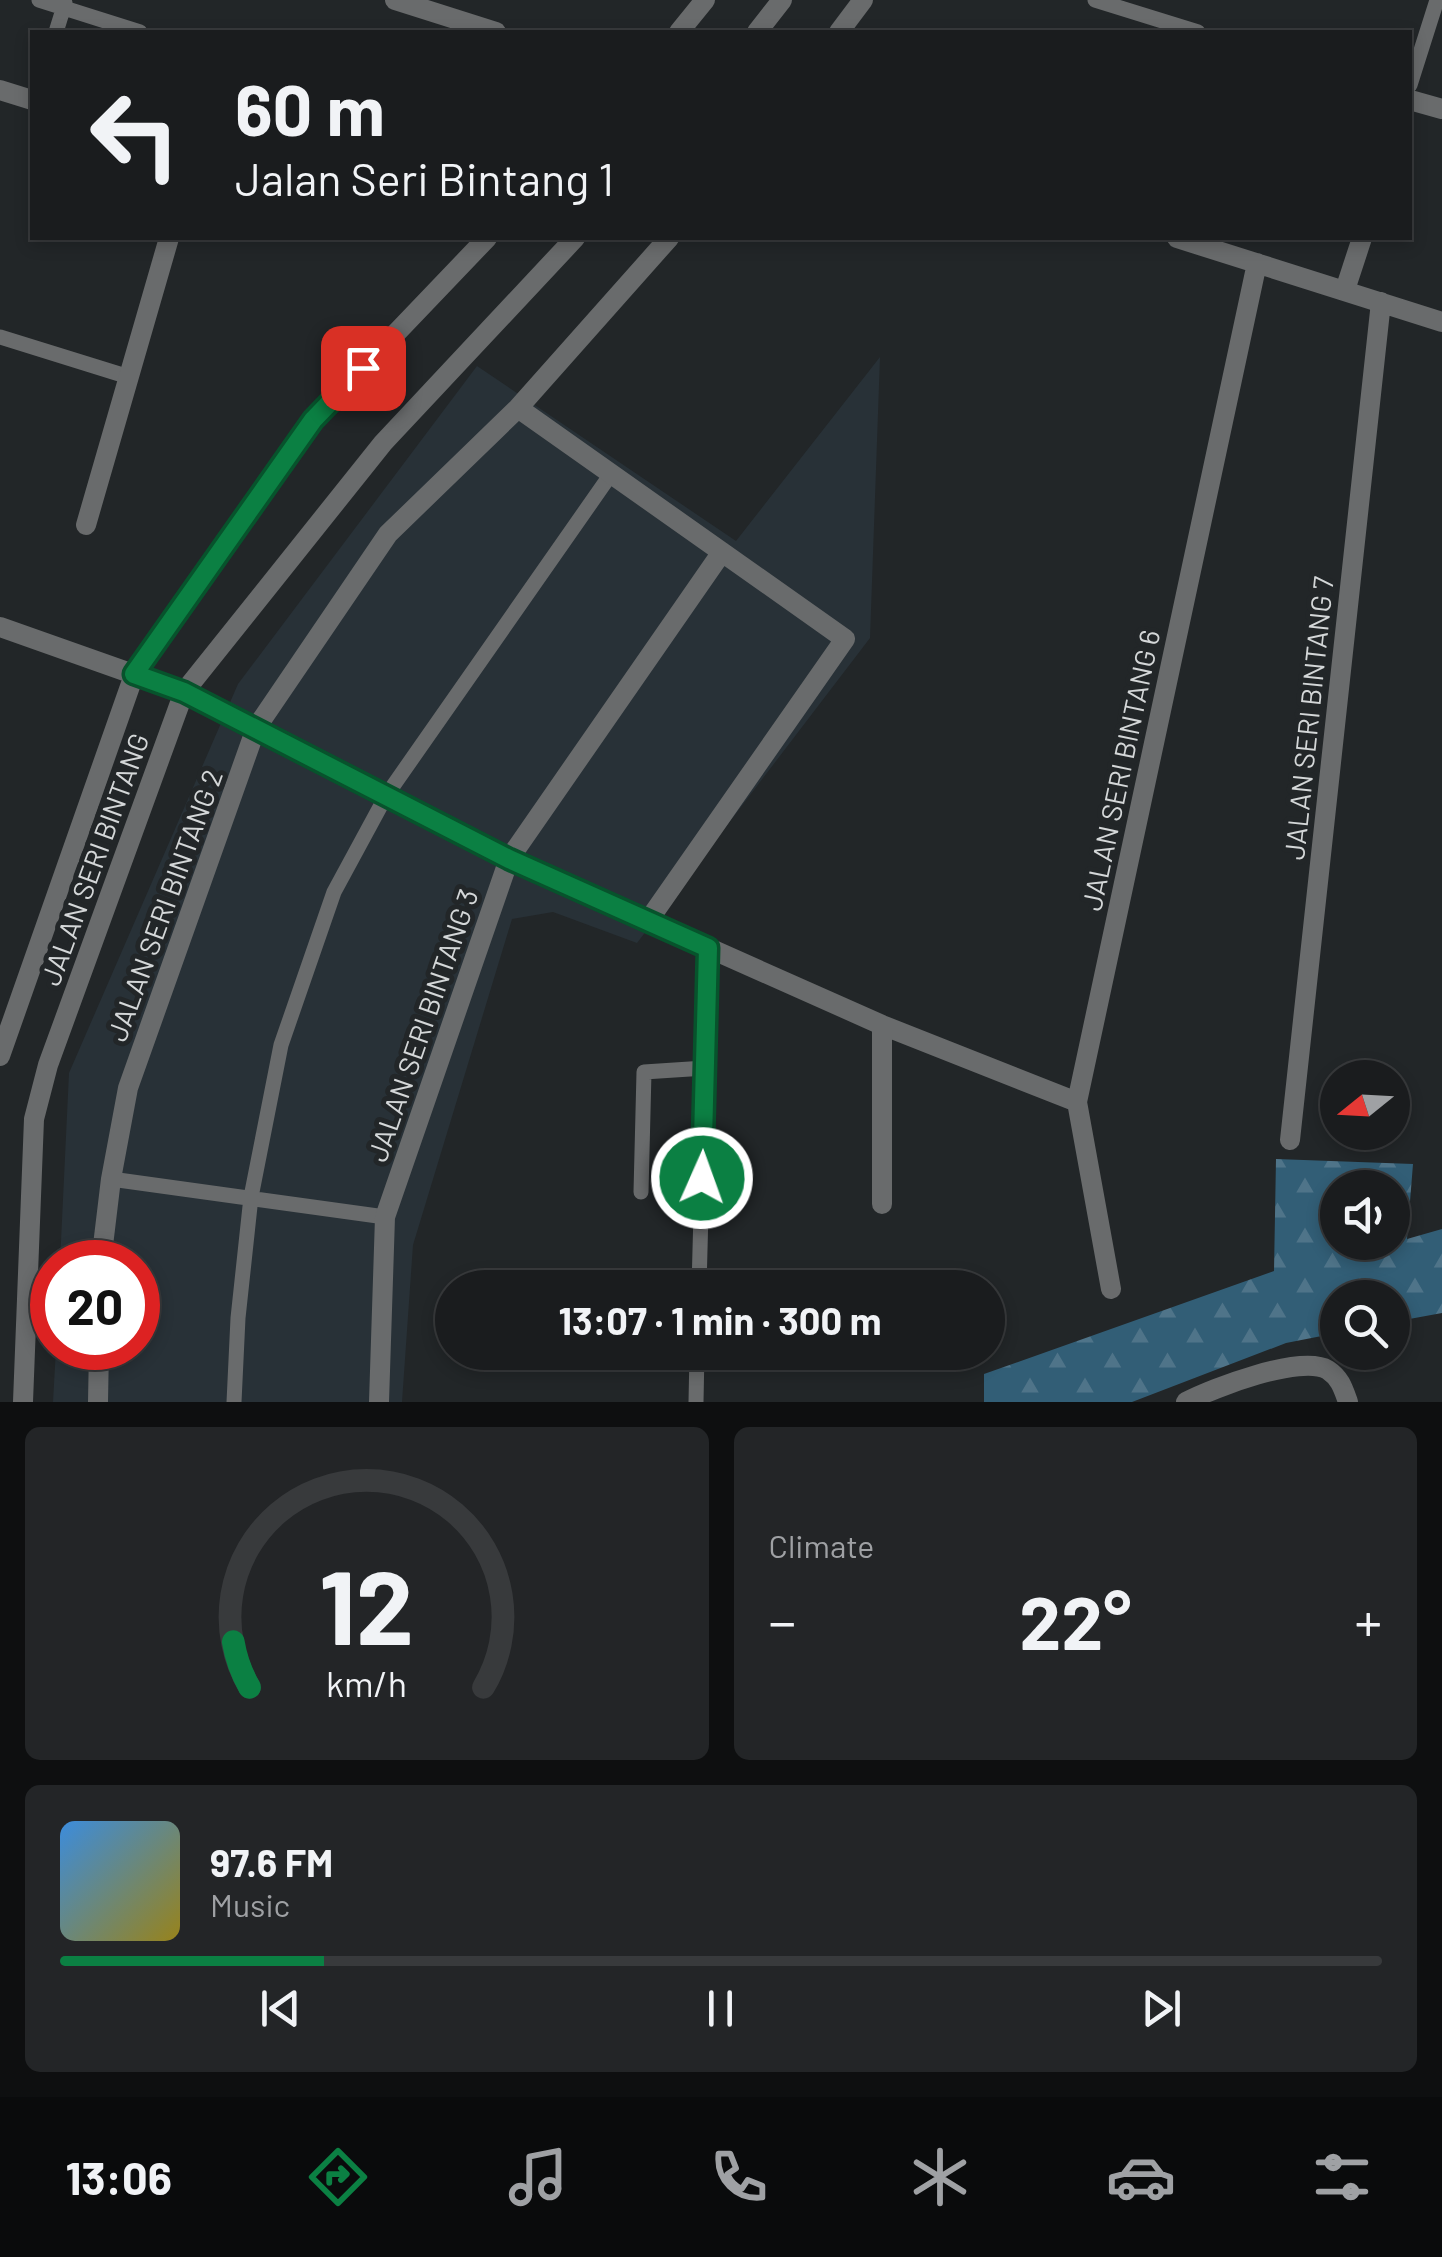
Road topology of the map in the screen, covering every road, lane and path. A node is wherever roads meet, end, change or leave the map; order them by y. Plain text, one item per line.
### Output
1 (38, 0) edge
2 (394, 0) edge
3 (706, 0) edge
4 (782, 0) edge
5 (863, 0) edge
6 (1094, 0) edge
7 (1437, 0) edge
8 (64, 4) edge
9 (57, 30) edge
10 (135, 30) edge
11 (490, 30) edge
12 (681, 30) edge
13 (759, 30) edge
14 (840, 30) edge
15 (1192, 30) edge
16 (1412, 79) edge
17 (1, 93) edge
18 (30, 100) edge
19 (1412, 101) edge
20 (1442, 110) edge
21 (168, 240) edge
22 (485, 240) edge
23 (573, 240) edge
24 (667, 240) edge
25 (1184, 240) edge
26 (1361, 240) edge
27 (1257, 263) junction
28 (1345, 290) junction
29 (1380, 302) junction
30 (1442, 322) edge
31 (0, 337) edge
32 (129, 377) junction
33 (518, 408) junction
34 (611, 474) junction
35 (86, 525) dead end
36 (722, 552) junction
37 (0, 627) edge
38 (134, 674) junction
39 (184, 692) junction
40 (256, 728) junction
41 (386, 796) junction
42 (509, 859) junction
43 (648, 920) junction
44 (708, 948) junction
45 (882, 1025) junction
46 (0, 1056) edge
47 (705, 1068) junction
48 (1077, 1102) junction
49 (1290, 1140) dead end
50 (111, 1179) junction
51 (641, 1192) dead end
52 (251, 1197) junction
53 (882, 1204) dead end
54 (385, 1217) junction
55 (104, 1240) edge
56 (699, 1270) edge
57 (1111, 1289) dead end
58 (99, 1370) edge
59 (697, 1370) edge
60 (23, 1402) edge
61 (98, 1402) edge
62 (234, 1402) edge
63 (380, 1402) edge
64 (696, 1402) edge
65 (1186, 1402) edge
66 (1348, 1402) edge

1 - 8 lane
2 - 11 street
3 - 12 street
4 - 13 street
5 - 14 street
6 - 15 lane
7 - 16 lane
8 - 9 lane
8 - 10 lane
17 - 18 street
19 - 20 street
21 - 32 street
22 - 38 street, JALAN SERI BINTANG
23 - 39 street, JALAN SERI BINTANG
24 - 33 street, JALAN SERI BINTANG 2
25 - 27 street
26 - 28 street
27 - 28 street
27 - 48 street, JALAN SERI BINTANG 6
28 - 29 street
29 - 30 street
29 - 49 street, JALAN SERI BINTANG 7
31 - 32 lane
32 - 35 street
33 - 34 street
33 - 40 street, JALAN SERI BINTANG 2
34 - 36 street
34 - 41 lane
36 - 42 street, JALAN SERI BINTANG 3
36 - 43 street
37 - 38 street
38 - 39 street
38 - 46 street, JALAN SERI BINTANG
39 - 40 street
39 - 60 street, JALAN SERI BINTANG
40 - 41 street
40 - 50 street, JALAN SERI BINTANG 2
41 - 42 street
41 - 52 lane
42 - 43 street
42 - 54 street, JALAN SERI BINTANG 3
43 - 44 street
44 - 45 street
44 - 47 lane
45 - 48 street
45 - 53 street
47 - 51 lane
47 - 56 lane
48 - 57 street, JALAN SERI BINTANG 6
50 - 52 lane
50 - 55 street, JALAN SERI BINTANG 2
52 - 54 lane
52 - 62 lane
54 - 63 street, JALAN SERI BINTANG 3
58 - 61 street
59 - 64 lane
65 - 66 street

